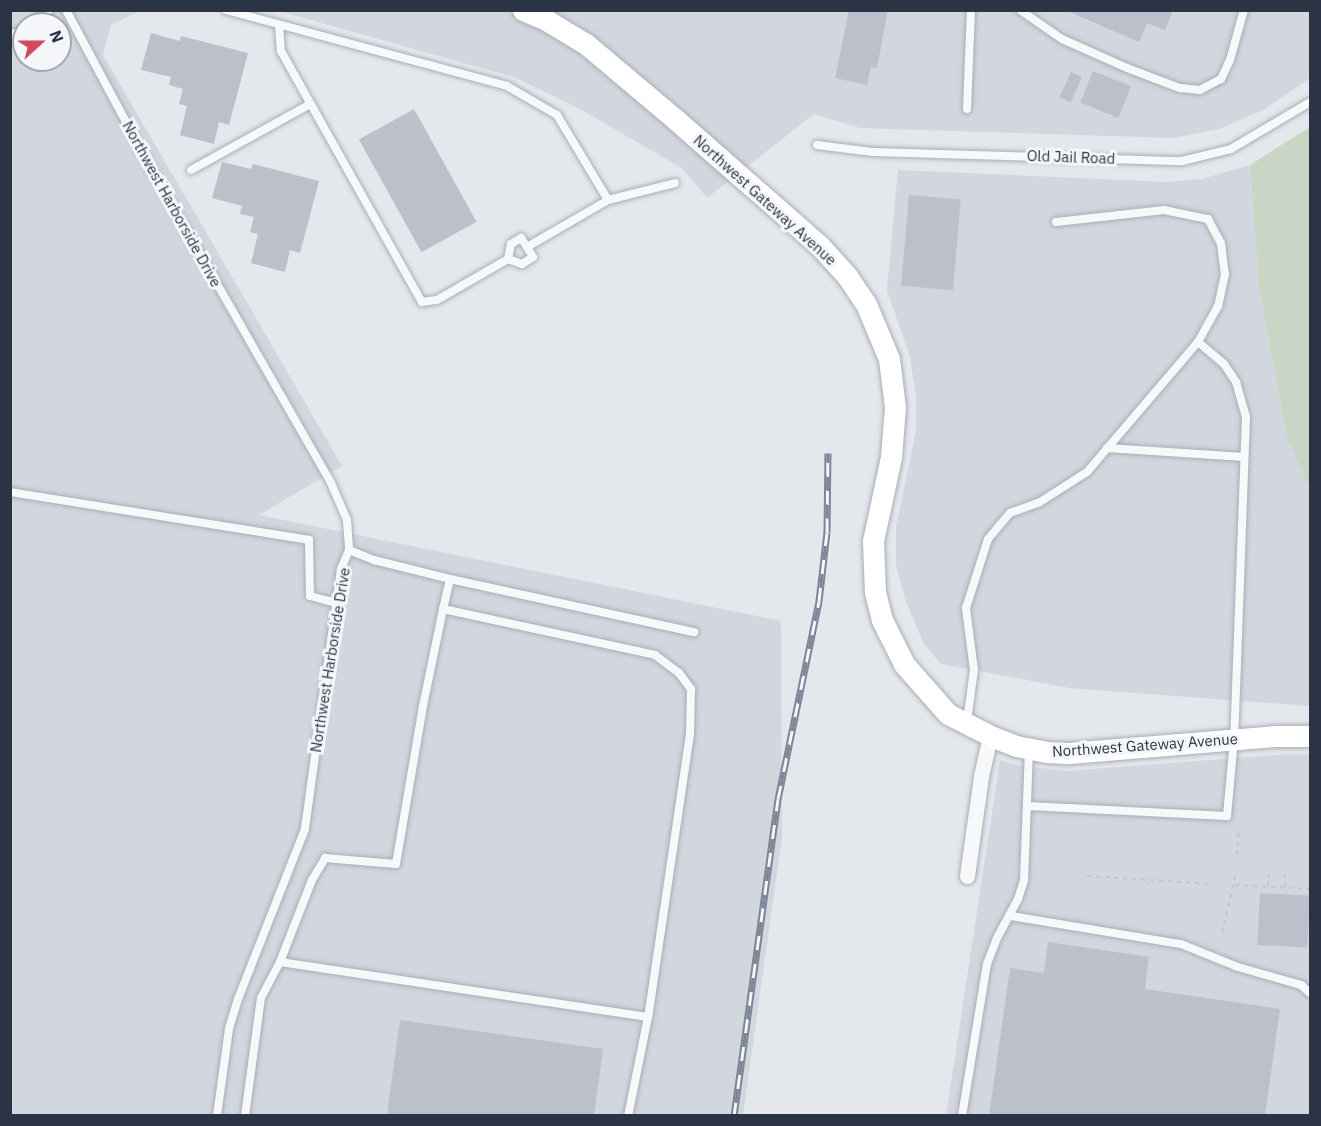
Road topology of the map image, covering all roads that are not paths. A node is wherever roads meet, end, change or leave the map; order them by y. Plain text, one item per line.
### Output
1 (66, 10) edge
2 (226, 10) edge
3 (523, 10) edge
4 (971, 10) edge
5 (1020, 10) edge
6 (1244, 10) edge
7 (279, 25) junction
8 (1311, 102) edge
9 (310, 104) junction
10 (967, 109) dead end
11 (817, 145) dead end
12 (191, 170) dead end
13 (675, 183) dead end
14 (609, 200) junction
15 (1056, 222) dead end
16 (527, 248) junction
17 (508, 259) junction
18 (1198, 342) junction
19 (1107, 448) junction
20 (1244, 457) junction
21 (10, 492) edge
22 (349, 550) junction
23 (450, 579) junction
24 (336, 603) junction
25 (443, 609) junction
26 (694, 632) dead end
27 (966, 725) junction
28 (990, 736) junction
29 (1311, 736) edge
30 (1234, 739) junction
31 (1029, 749) junction
32 (1027, 806) junction
33 (968, 876) dead end
34 (1011, 916) junction
35 (280, 962) junction
36 (1311, 993) edge
37 (648, 1017) junction
38 (217, 1116) edge
39 (245, 1116) edge
40 (628, 1116) edge
41 (962, 1116) edge

1 - 22 lane, Northwest Harborside Drive
2 - 7 lane
3 - 27 street, Northwest Gateway Avenue
4 - 10 lane
5 - 6 lane
7 - 9 lane
7 - 14 lane
8 - 11 lane, Old Jail Road
9 - 12 lane
9 - 17 lane
13 - 14 lane
14 - 16 lane
15 - 18 lane
16 - 17 lane
16 - 17 lane
18 - 19 lane
18 - 20 lane
19 - 20 lane
19 - 27 lane
20 - 30 lane
21 - 24 lane
22 - 23 lane
22 - 24 lane, Northwest Harborside Drive
23 - 25 lane
23 - 26 lane
24 - 38 lane, Northwest Harborside Drive
25 - 35 lane
25 - 37 lane
27 - 28 street, Northwest Gateway Avenue
28 - 31 street, Northwest Gateway Avenue
28 - 33 street
29 - 30 street, Northwest Gateway Avenue
30 - 31 street, Northwest Gateway Avenue
30 - 32 lane
31 - 32 lane
32 - 34 lane
34 - 36 lane
34 - 41 lane
35 - 37 lane
35 - 39 lane
37 - 40 lane

